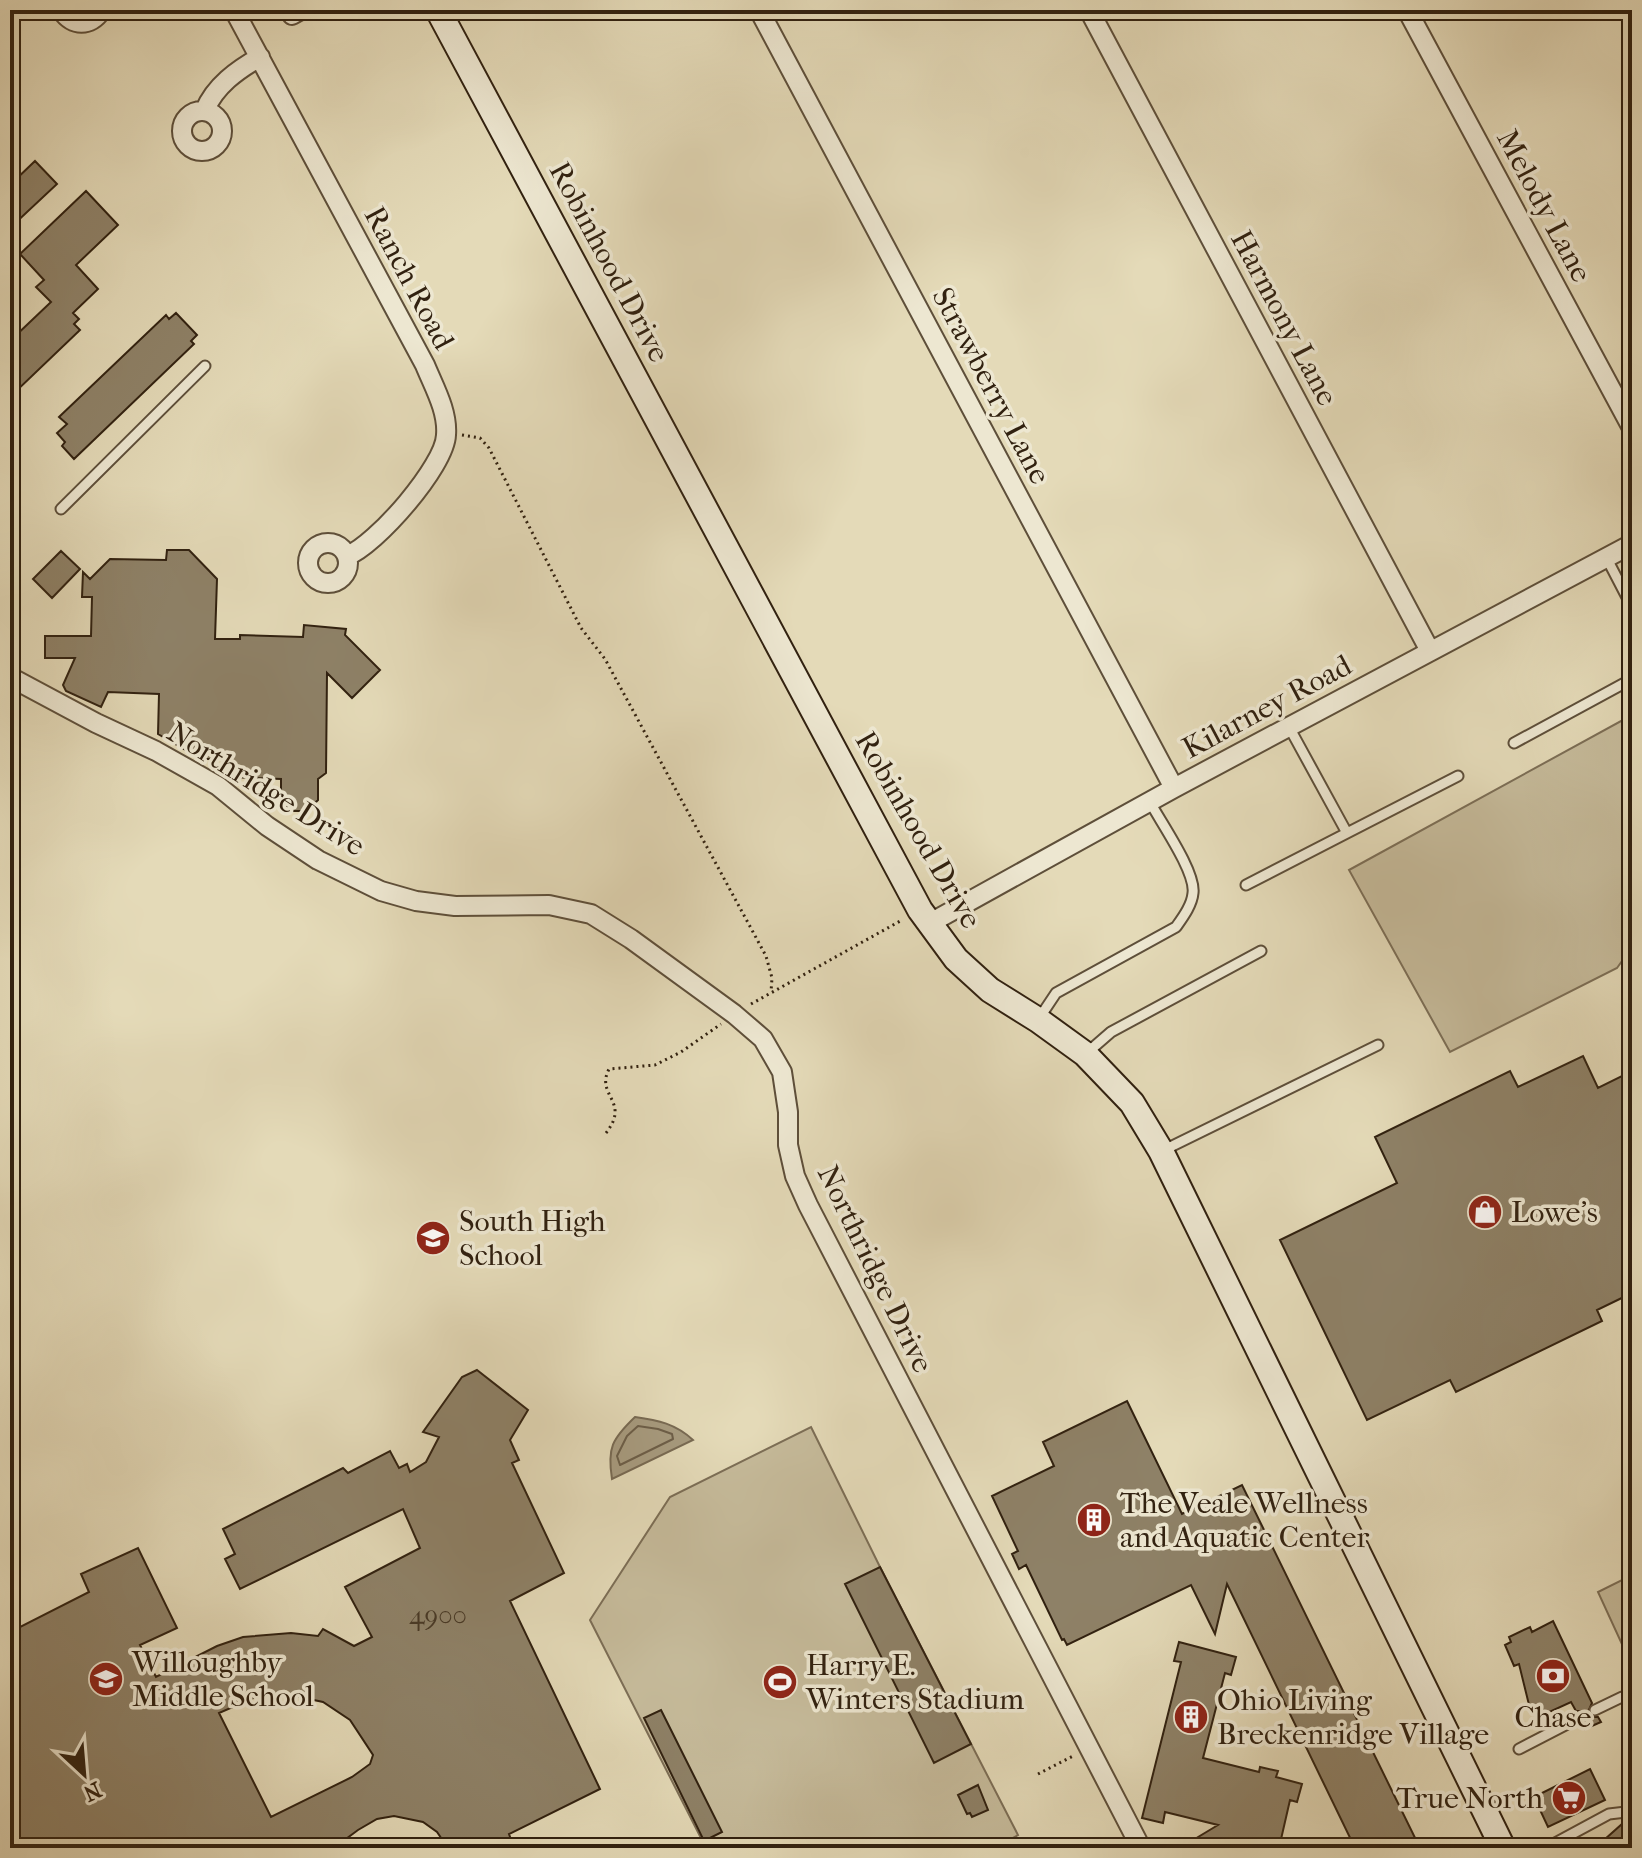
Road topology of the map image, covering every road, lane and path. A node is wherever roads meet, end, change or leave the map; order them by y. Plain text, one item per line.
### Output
1 (61, 10) edge
2 (102, 10) edge
3 (234, 10) edge
4 (438, 10) edge
5 (759, 10) edge
6 (1089, 10) edge
7 (1407, 10) edge
8 (260, 57) junction
9 (205, 110) dead end
10 (205, 366) dead end
11 (1632, 428) edge
12 (446, 435) junction
13 (61, 509) dead end
14 (1632, 544) edge
15 (347, 556) dead end
16 (1606, 557) junction
17 (1632, 607) edge
18 (1430, 651) junction
19 (10, 677) edge
20 (1632, 679) edge
21 (1289, 727) junction
22 (1514, 743) dead end
23 (1458, 776) dead end
24 (1174, 788) junction
25 (1150, 802) junction
26 (1347, 833) junction
27 (1246, 885) dead end
28 (930, 923) junction
29 (1261, 951) dead end
30 (771, 992) dead end
31 (1038, 1020) junction
32 (1378, 1045) dead end
33 (1085, 1054) junction
34 (1161, 1151) junction
35 (1622, 1697) dead end
36 (1595, 1710) dead end
37 (1579, 1718) dead end
38 (1089, 1748) junction
39 (1519, 1749) dead end
40 (1038, 1774) dead end
41 (1632, 1819) edge
42 (1141, 1848) edge
43 (1503, 1848) edge
44 (1546, 1848) edge

1 - 2 street
3 - 8 street, Ranch Road
4 - 28 street, Robinhood Drive
5 - 24 street, Strawberry Lane
6 - 18 street, Harmony Lane
7 - 11 street, Melody Lane
8 - 9 street
8 - 12 street, Ranch Road
10 - 13 lane
12 - 15 street
12 - 30 path
14 - 16 street, Kilarney Road
16 - 17 lane
16 - 18 street, Kilarney Road
18 - 21 street, Kilarney Road
19 - 38 street, Northridge Drive
20 - 22 lane
21 - 24 street, Kilarney Road
21 - 26 lane
23 - 26 lane
24 - 25 street, Kilarney Road
25 - 28 street, Kilarney Road
25 - 31 lane
26 - 27 lane
28 - 31 street, Robinhood Drive
29 - 33 lane
31 - 33 street, Robinhood Drive
32 - 34 lane
33 - 34 street, Robinhood Drive
34 - 43 street, Robinhood Drive
35 - 36 lane
37 - 39 lane
38 - 40 path
38 - 42 street, Northridge Drive
41 - 44 lane

